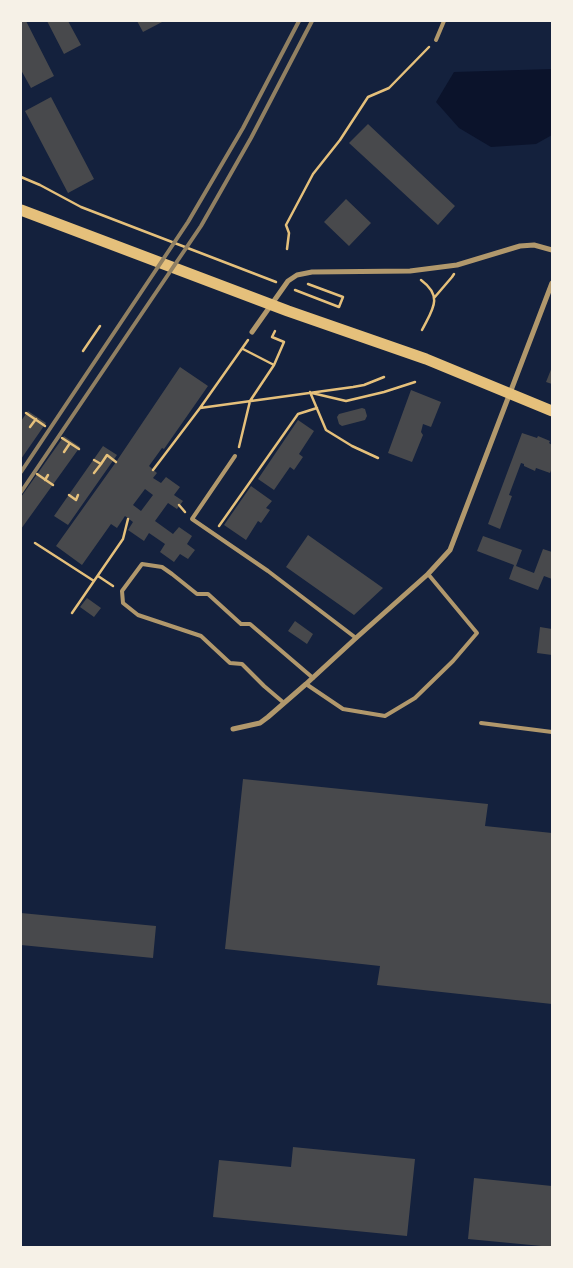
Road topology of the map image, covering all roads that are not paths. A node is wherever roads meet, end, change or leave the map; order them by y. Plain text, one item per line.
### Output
1 (444, 21) edge
2 (436, 40) road end
3 (21, 210) edge
4 (552, 250) edge
5 (552, 283) edge
6 (252, 332) road end
7 (510, 393) junction
8 (552, 411) edge
9 (235, 456) road end
10 (428, 574) junction
11 (356, 638) junction
12 (313, 678) junction
13 (306, 684) junction
14 (284, 703) junction
15 (481, 723) dead end
16 (232, 729) dead end
17 (552, 732) edge

1 - 2 lane
3 - 7 main road
4 - 6 street
5 - 7 street
7 - 8 main road
7 - 10 street
9 - 11 lane
10 - 11 street
10 - 13 lane
11 - 12 street
12 - 13 street
12 - 14 lane
13 - 14 street
14 - 16 street
15 - 17 lane

